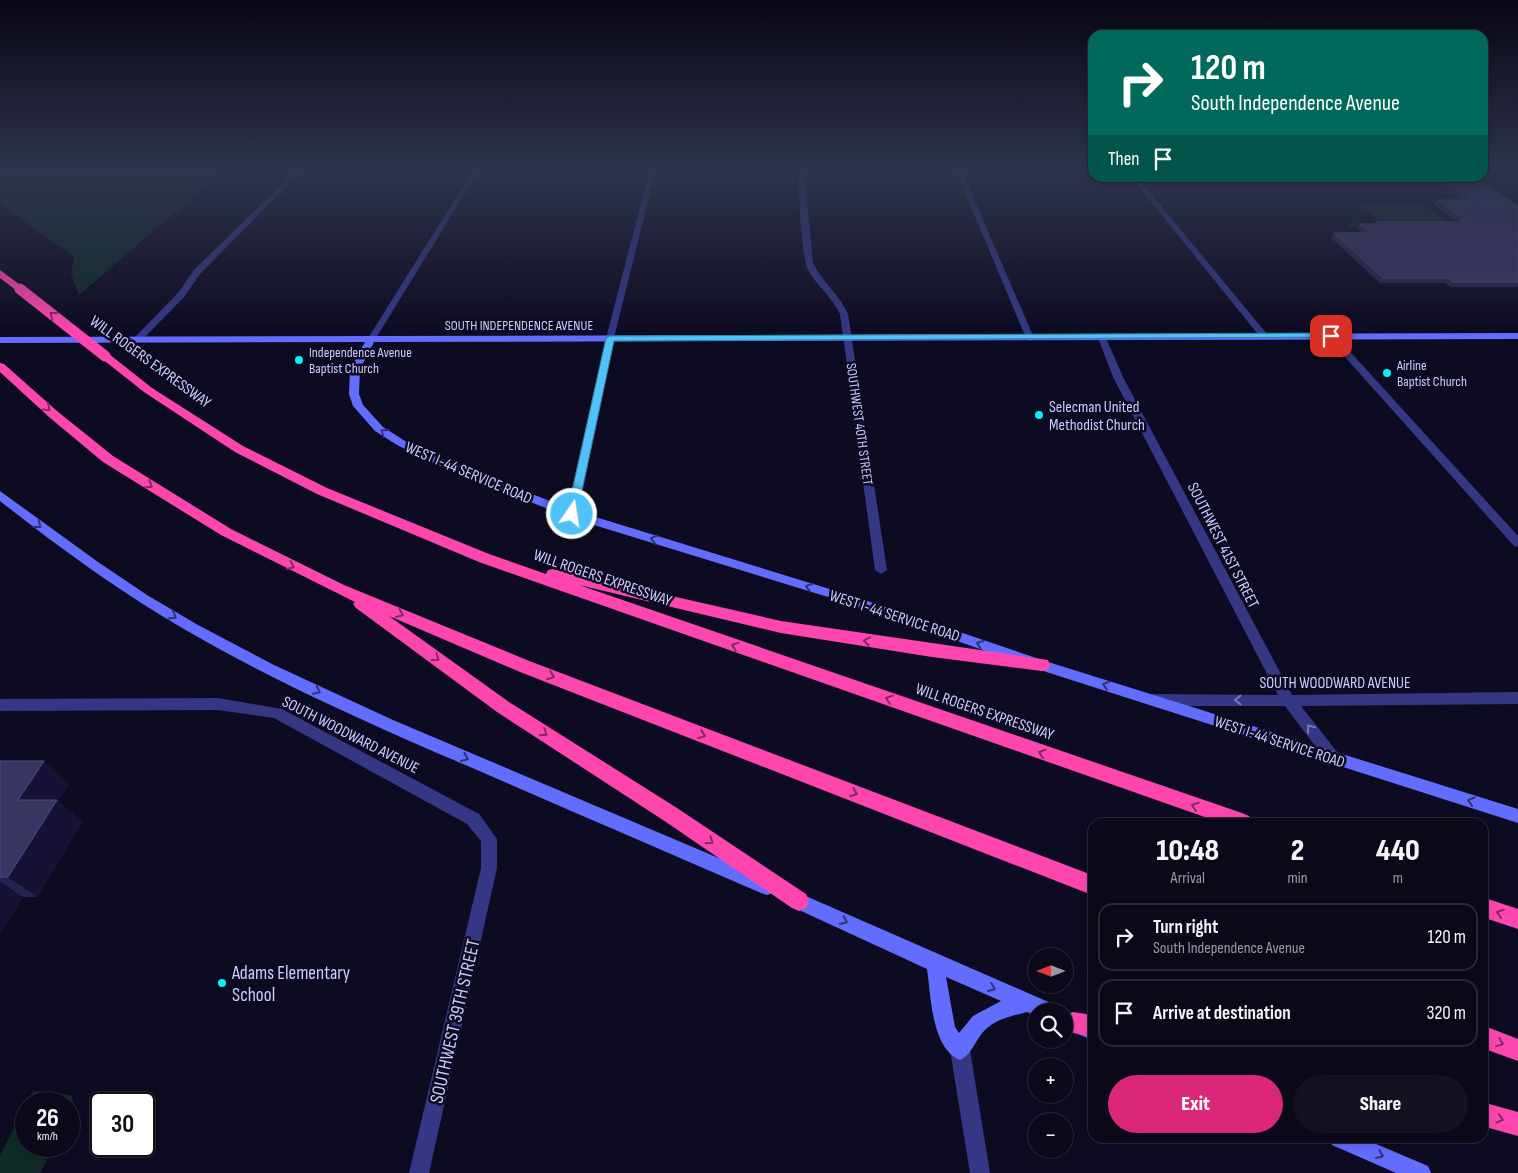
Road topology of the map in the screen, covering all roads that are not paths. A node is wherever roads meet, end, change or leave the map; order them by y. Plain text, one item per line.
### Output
1 (246, 224) edge
2 (443, 224) edge
3 (639, 224) edge
4 (806, 224) edge
5 (981, 224) edge
6 (1172, 224) edge
7 (0, 273) edge
8 (1264, 336) junction
9 (1331, 336) junction
10 (1518, 336) edge
11 (372, 338) junction
12 (610, 338) junction
13 (848, 338) junction
14 (1030, 338) junction
15 (1102, 338) junction
16 (138, 339) junction
17 (0, 340) edge
18 (0, 366) edge
19 (0, 495) edge
20 (572, 514) junction
21 (1518, 543) edge
22 (484, 558) junction
23 (881, 570) dead end
24 (339, 589) junction
25 (1042, 665) junction
26 (1518, 698) edge
27 (1287, 699) junction
28 (1152, 700) junction
29 (0, 705) edge
30 (1333, 758) junction
31 (1518, 816) edge
32 (1231, 818) edge
33 (489, 868) joint
34 (1088, 884) edge
35 (799, 901) junction
36 (1488, 909) edge
37 (1518, 919) edge
38 (935, 963) junction
39 (1026, 1003) joint
40 (1488, 1038) edge
41 (960, 1050) junction
42 (1518, 1050) edge
43 (1488, 1116) edge
44 (1518, 1124) edge
45 (1351, 1143) edge
46 (418, 1173) edge
47 (980, 1173) edge
48 (1421, 1173) edge

1 - 16 street
2 - 11 street
3 - 12 street
4 - 13 street, SOUTHWEST 40TH STREET
5 - 14 street
6 - 8 street
22 -> 7 highway, WILL ROGERS EXPRESSWAY, bridge
8 - 9 street, SOUTH INDEPENDENCE AVENUE
8 - 15 street, SOUTH INDEPENDENCE AVENUE
9 - 10 street, SOUTH INDEPENDENCE AVENUE
9 - 21 street
11 - 12 street, SOUTH INDEPENDENCE AVENUE
11 - 16 street, SOUTH INDEPENDENCE AVENUE
20 -> 11 street, WEST I-44 SERVICE ROAD
12 - 13 street, SOUTH INDEPENDENCE AVENUE
12 - 20 street
13 - 14 street, SOUTH INDEPENDENCE AVENUE
13 - 23 street, SOUTHWEST 40TH STREET
14 - 15 street, SOUTH INDEPENDENCE AVENUE
15 - 27 street, SOUTHWEST 41ST STREET
16 - 17 street, SOUTH INDEPENDENCE AVENUE
18 -> 24 highway
19 -> 35 street
25 -> 20 street, WEST I-44 SERVICE ROAD
25 -> 22 highway
32 -> 22 highway, WILL ROGERS EXPRESSWAY
24 -> 34 highway
24 -> 35 highway
28 -> 25 street, WEST I-44 SERVICE ROAD
26 - 27 street, SOUTH WOODWARD AVENUE
27 -> 28 street, SOUTH WOODWARD AVENUE
30 -> 27 street, SOUTHWEST 41ST STREET
28 - 30 street, WEST I-44 SERVICE ROAD
29 - 33 street, SOUTH WOODWARD AVENUE
31 -> 30 street, WEST I-44 SERVICE ROAD
33 - 46 street, SOUTHWEST 39TH STREET
35 -> 38 street
37 -> 36 highway
38 -> 39 street
38 - 41 street
39 - 41 street
40 -> 42 highway
41 - 47 street
43 -> 44 highway
45 -> 48 street

